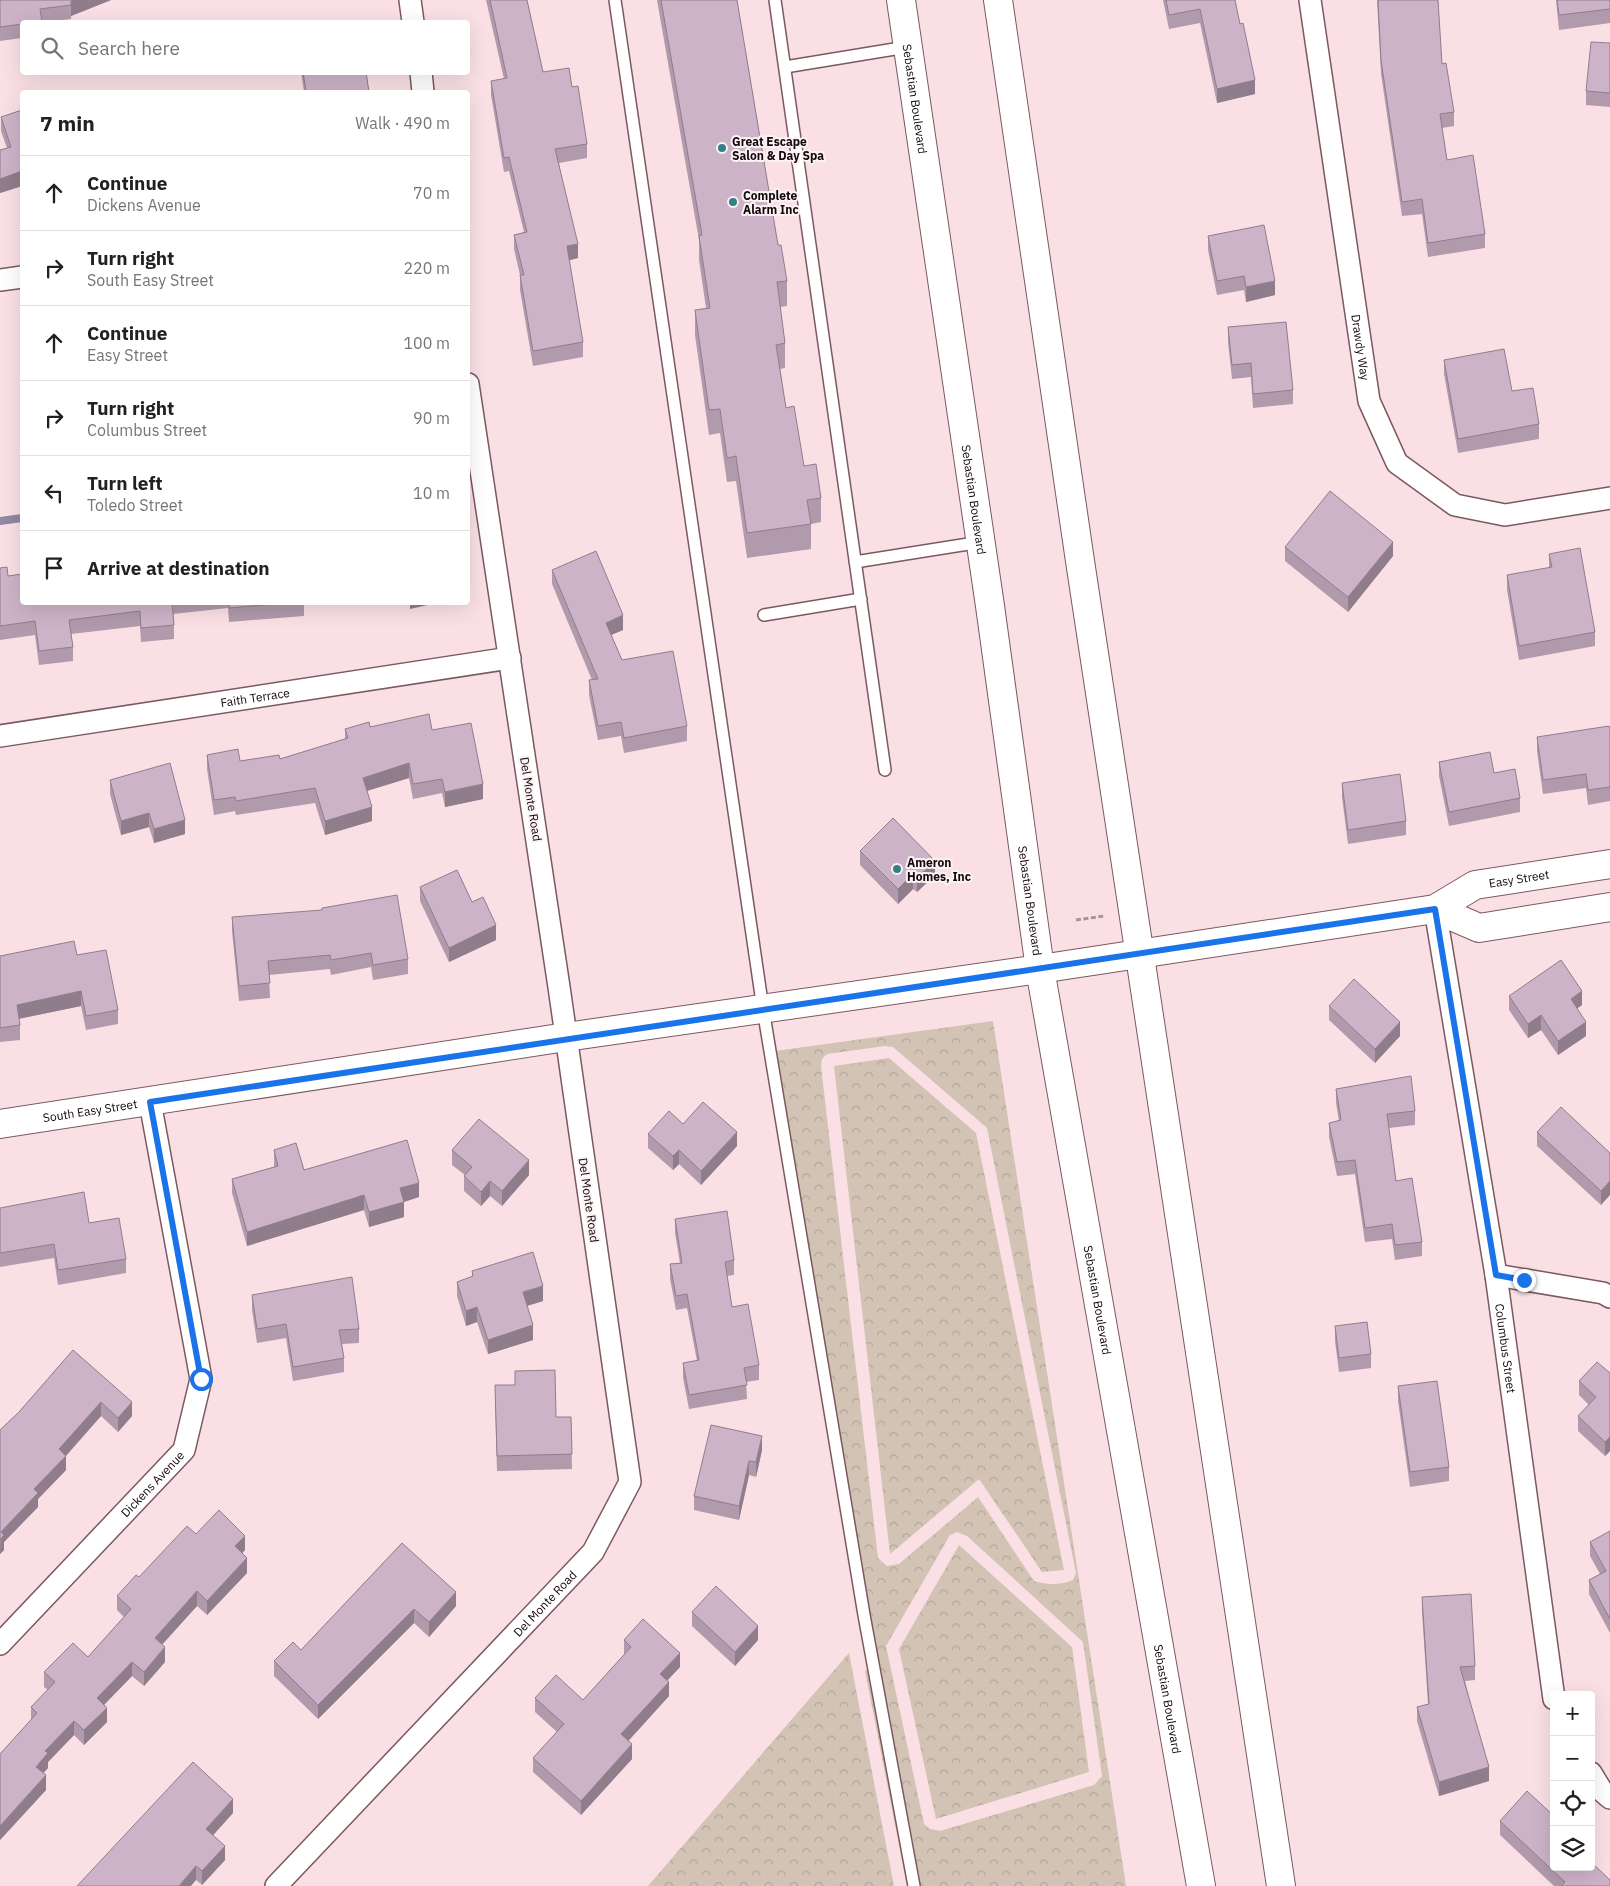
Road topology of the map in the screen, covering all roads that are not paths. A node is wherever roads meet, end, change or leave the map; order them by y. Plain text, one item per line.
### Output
1 (410, 0) edge
2 (615, 0) edge
3 (775, 0) edge
4 (900, 0) edge
5 (998, 0) edge
6 (1310, 0) edge
7 (413, 20) edge
8 (907, 47) junction
9 (785, 67) junction
10 (421, 75) edge
11 (424, 90) edge
12 (20, 277) edge
13 (0, 280) edge
14 (470, 397) edge
15 (1610, 498) edge
16 (981, 542) junction
17 (856, 562) junction
18 (861, 599) junction
19 (764, 615) dead end
20 (510, 658) junction
21 (0, 736) edge
22 (885, 770) dead end
23 (1610, 864) edge
24 (1610, 907) edge
25 (1435, 909) junction
26 (1140, 954) junction
27 (1040, 969) junction
28 (763, 1009) junction
29 (566, 1037) junction
30 (150, 1102) junction
31 (0, 1124) edge
32 (1496, 1275) junction
33 (1610, 1298) edge
34 (0, 1644) edge
35 (1553, 1691) edge
36 (1595, 1779) edge
37 (1610, 1798) edge
38 (276, 1886) edge
39 (914, 1886) edge
40 (1201, 1886) edge
41 (1281, 1886) edge

1 - 7 street
2 - 28 lane
3 - 9 lane
4 - 8 main road, Sebastian Boulevard
5 - 26 main road
6 - 15 street, Drawdy Way
8 - 9 lane
8 - 16 main road, Sebastian Boulevard
9 - 17 lane
10 - 11 street
12 - 13 street
14 - 20 street, Del Monte Road
16 - 17 lane
16 - 27 main road, Sebastian Boulevard
17 - 18 lane
18 - 19 lane
18 - 22 lane
20 - 21 street, Faith Terrace
20 - 29 street, Del Monte Road
23 - 25 main road, Easy Street
24 - 25 main road
25 - 26 main road, Easy Street
25 - 32 street, Columbus Street
26 - 27 main road, Easy Street
26 - 41 main road
27 - 28 main road, South Easy Street
27 - 40 main road, Sebastian Boulevard
28 - 29 main road, South Easy Street
28 - 39 lane
29 - 30 main road, South Easy Street
29 - 38 street, Del Monte Road
30 - 31 main road, South Easy Street
30 - 34 street, Dickens Avenue
32 - 33 street
32 - 35 street, Columbus Street
36 - 37 street

